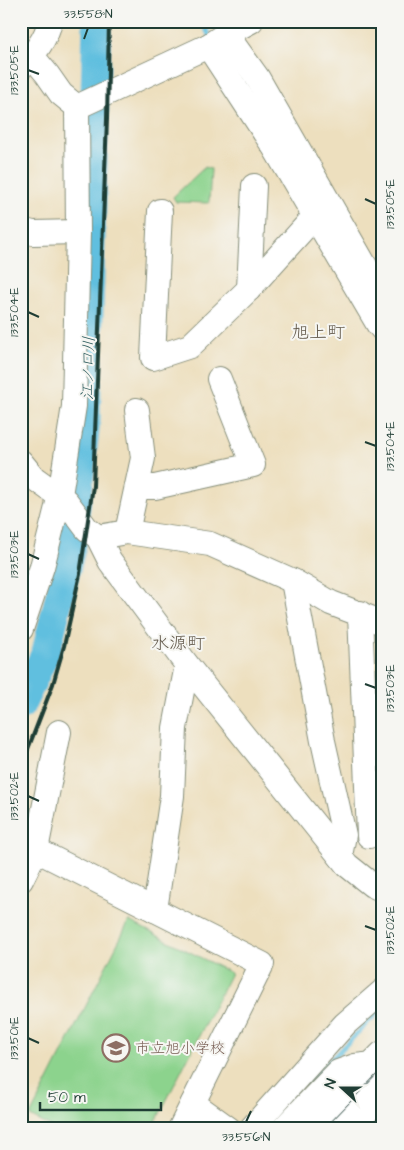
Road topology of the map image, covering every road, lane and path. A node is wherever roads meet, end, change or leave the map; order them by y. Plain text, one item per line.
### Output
1 (50, 21) edge
2 (251, 21) edge
3 (218, 37) edge
4 (27, 62) edge
5 (88, 102) junction
6 (254, 186) dead end
7 (160, 211) dead end
8 (315, 216) junction
9 (21, 230) edge
10 (78, 232) junction
11 (249, 289) junction
12 (383, 297) edge
13 (383, 330) edge
14 (219, 379) dead end
15 (137, 410) dead end
16 (26, 470) edge
17 (137, 487) junction
18 (63, 498) junction
19 (90, 529) junction
20 (127, 532) junction
21 (294, 581) junction
22 (360, 613) junction
23 (383, 623) edge
24 (21, 629) edge
25 (187, 665) junction
26 (59, 732) dead end
27 (376, 838) edge
28 (342, 846) junction
29 (36, 850) junction
30 (21, 880) edge
31 (383, 890) edge
32 (155, 910) junction
33 (383, 991) edge
34 (378, 1060) edge
35 (383, 1092) edge
36 (193, 1103) junction
37 (180, 1129) edge
38 (229, 1129) edge
39 (251, 1129) edge
40 (283, 1129) edge
41 (310, 1129) edge
42 (347, 1129) edge

1 - 4 street
2 - 3 street
3 - 5 street
3 - 8 street
3 - 12 street
4 - 5 street
5 - 10 street
6 - 11 street
7 - 11 street
8 - 11 street
8 - 13 street
9 - 10 street
10 - 18 street
14 - 17 street
15 - 17 street
16 - 18 street
17 - 20 street
18 - 19 street
18 - 24 street
19 - 20 street
19 - 25 street
20 - 21 street
21 - 22 street
21 - 28 street
22 - 23 street
22 - 27 street
25 - 28 street
25 - 32 street
26 - 29 street
27 - 28 street
28 - 31 street
29 - 30 street
29 - 32 street
32 - 36 street
33 - 39 street
34 - 40 street
34 - 41 highway
35 - 42 highway
36 - 37 street
36 - 38 street

